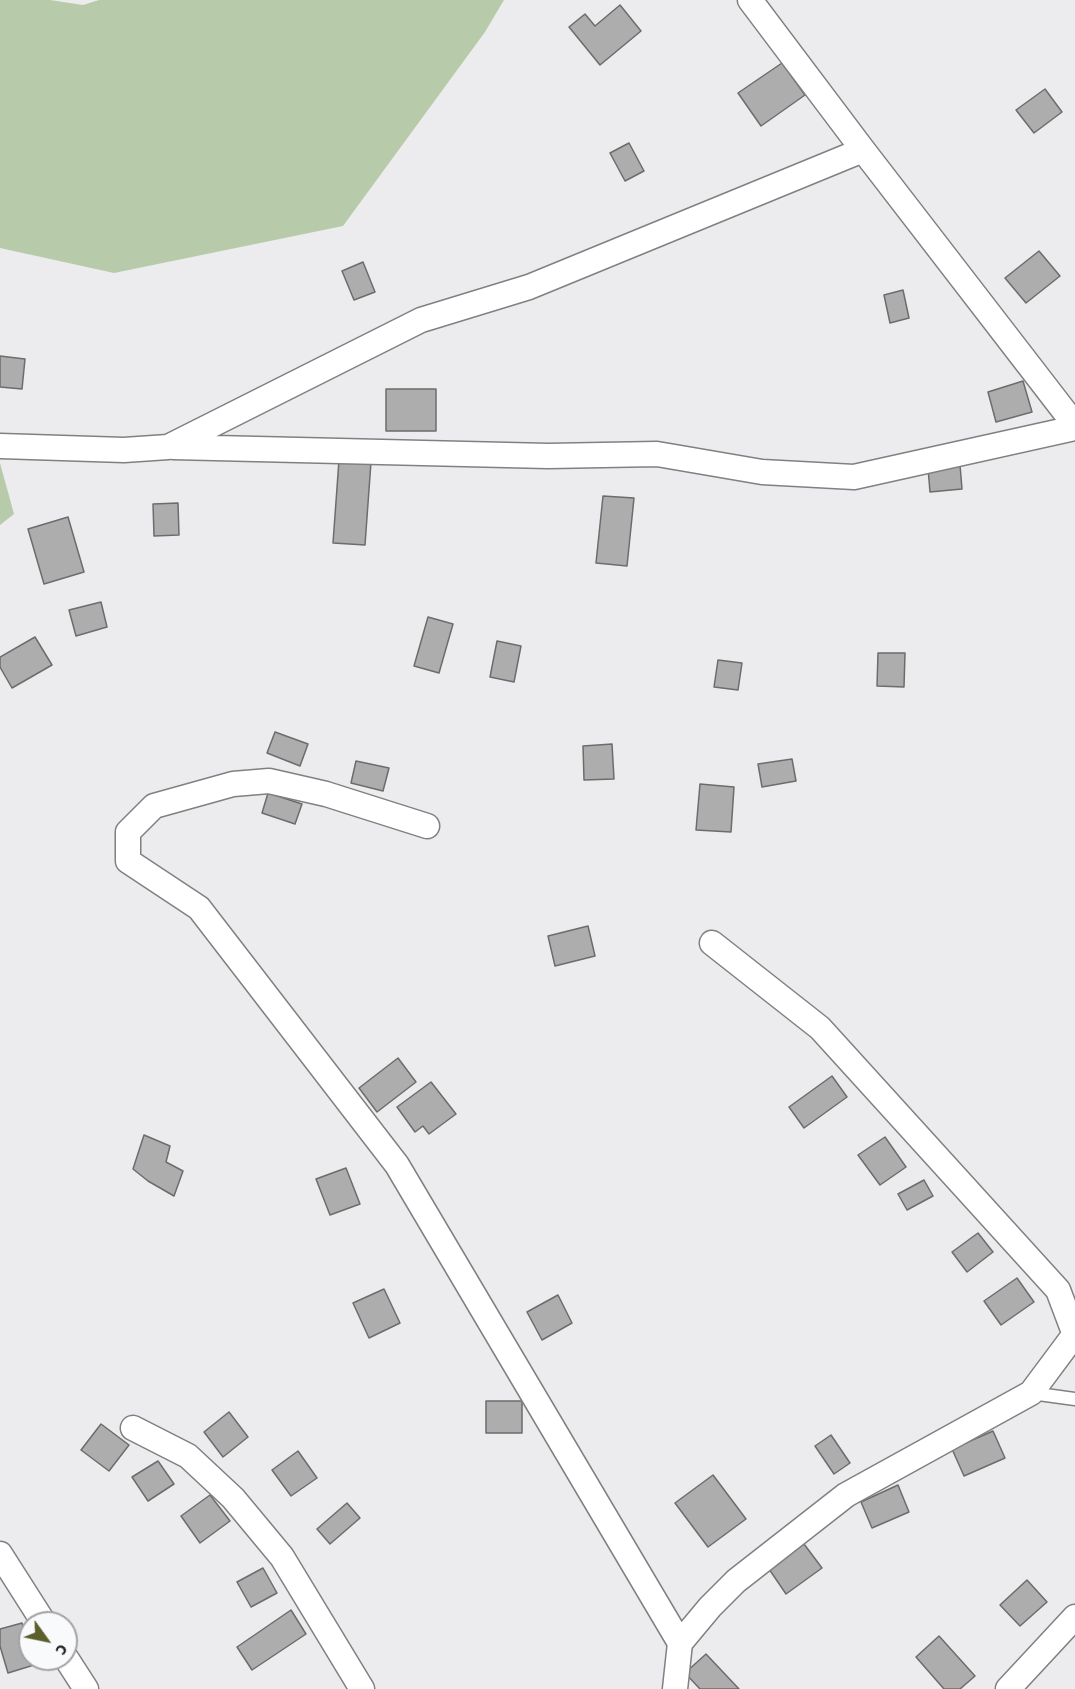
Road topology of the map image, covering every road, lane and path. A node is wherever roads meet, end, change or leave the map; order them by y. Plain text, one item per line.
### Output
1 (750, 0) edge
2 (862, 150) junction
3 (1075, 427) edge
4 (0, 446) edge
5 (168, 447) junction
6 (427, 826) dead end
7 (712, 942) dead end
8 (1075, 1334) edge
9 (1031, 1393) junction
10 (1075, 1399) edge
11 (133, 1428) dead end
12 (0, 1554) edge
13 (36, 1611) edge
14 (1075, 1617) edge
15 (680, 1643) junction
16 (74, 1671) edge
17 (86, 1689) edge
18 (362, 1689) edge
19 (675, 1689) edge
20 (1008, 1689) edge

1 - 2 street
2 - 3 street
2 - 5 street
3 - 5 street
4 - 5 street
6 - 15 street
7 - 8 street
8 - 9 street
9 - 10 lane
9 - 15 street
11 - 18 street
12 - 13 street
14 - 20 street
15 - 19 street
16 - 17 street

